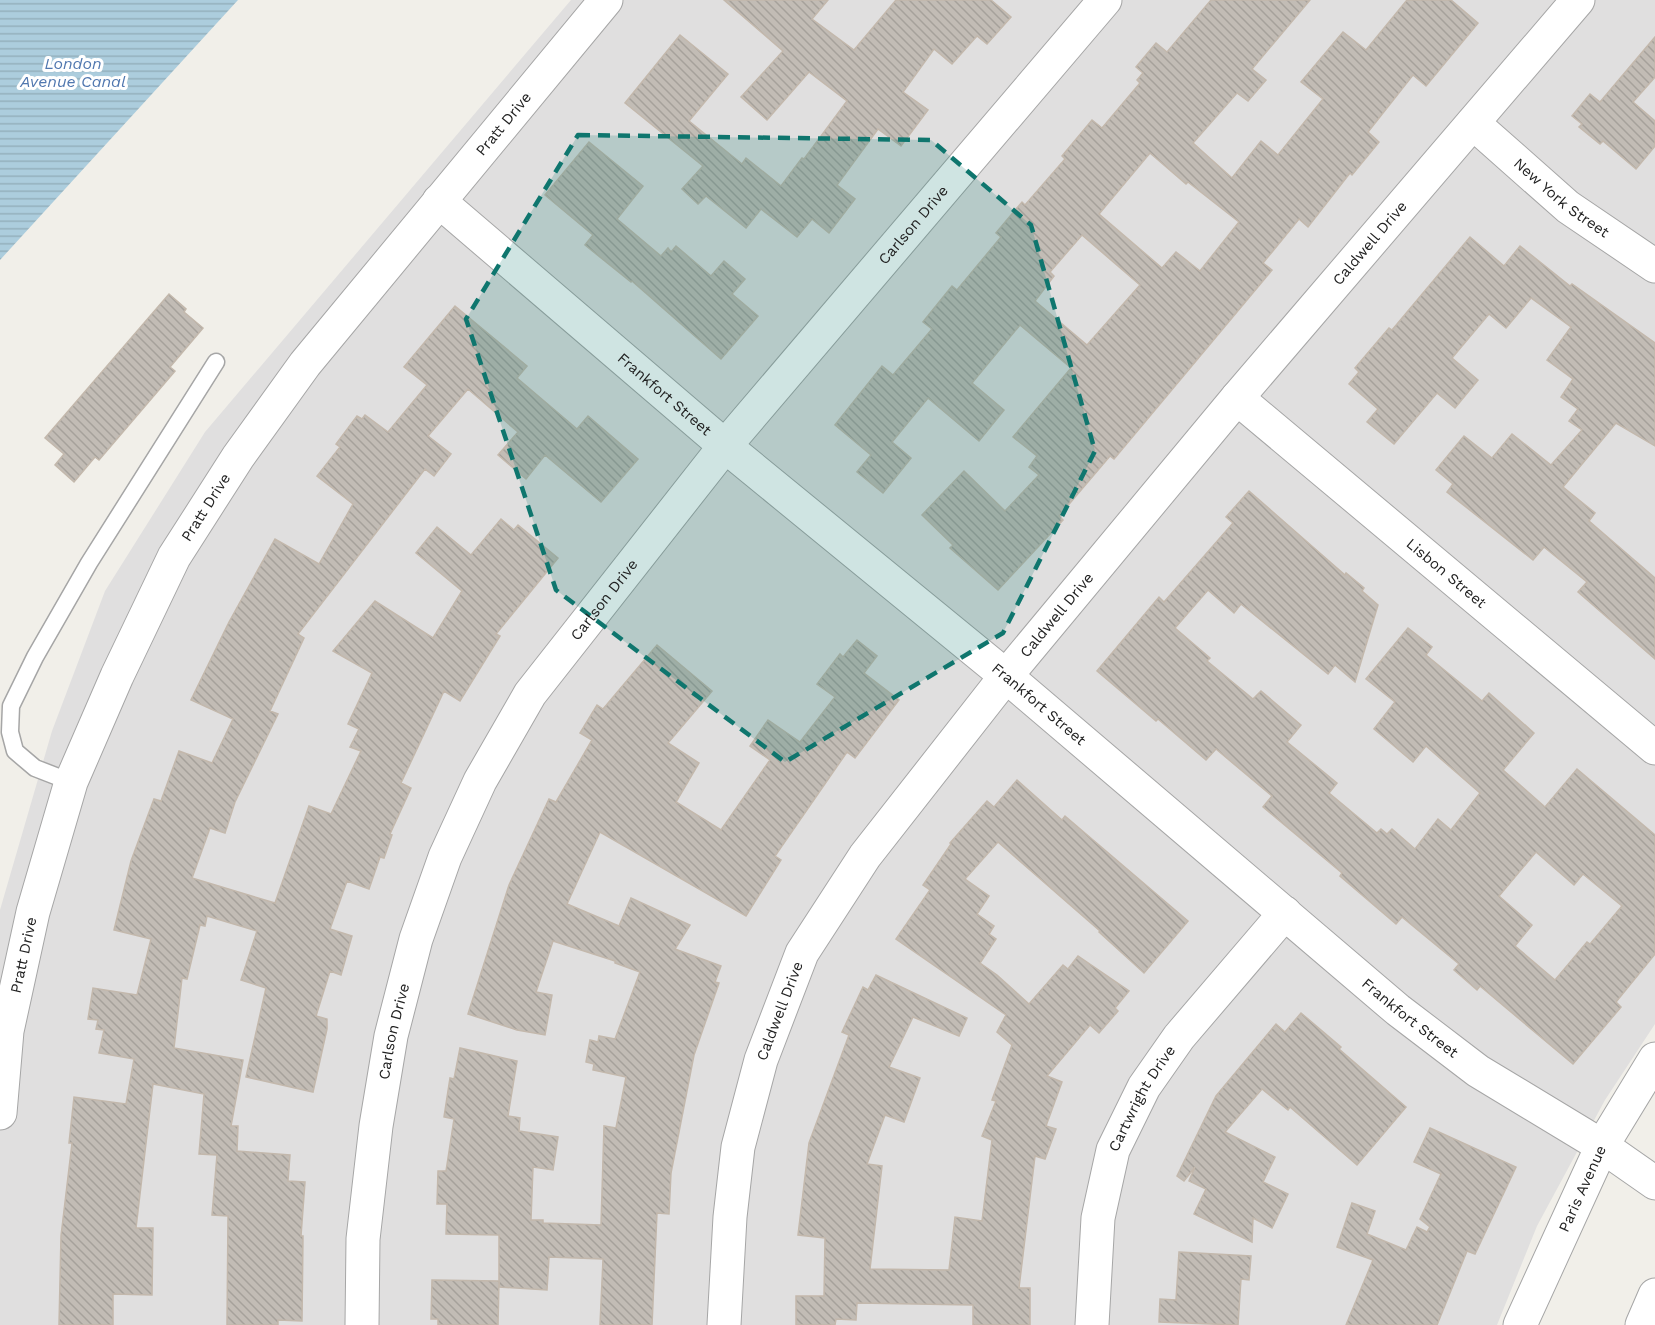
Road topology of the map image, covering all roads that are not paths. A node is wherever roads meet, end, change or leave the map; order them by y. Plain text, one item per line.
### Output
1 (606, 0) edge
2 (1105, 0) edge
3 (1578, 0) edge
4 (1473, 123) junction
5 (439, 201) junction
6 (1655, 266) edge
7 (216, 362) dead end
8 (1237, 398) junction
9 (725, 446) junction
10 (1006, 676) junction
11 (1655, 748) edge
12 (71, 782) junction
13 (1284, 913) junction
14 (1655, 1059) edge
15 (0, 1113) edge
16 (1602, 1146) junction
17 (1655, 1183) edge
18 (1655, 1295) edge
19 (362, 1325) edge
20 (724, 1325) edge
21 (1092, 1325) edge
22 (1520, 1325) edge
23 (1642, 1325) edge

1 - 5 street, Pratt Drive
2 - 9 street, Carlson Drive
3 - 4 street, Caldwell Drive
4 - 6 street, New York Street
4 - 8 street, Caldwell Drive
5 - 9 street, Frankfort Street
5 - 12 street, Pratt Drive
7 - 12 lane
8 - 10 street, Caldwell Drive
8 - 11 street, Lisbon Street
9 - 10 street, Frankfort Street
9 - 19 street, Carlson Drive
10 - 13 street, Frankfort Street
10 - 20 street, Caldwell Drive
12 - 15 street, Pratt Drive
13 - 16 street, Frankfort Street
13 - 21 street, Cartwright Drive
14 - 16 street, Paris Avenue
16 - 17 street, Frankfort Street
16 - 22 street, Paris Avenue
18 - 23 street

